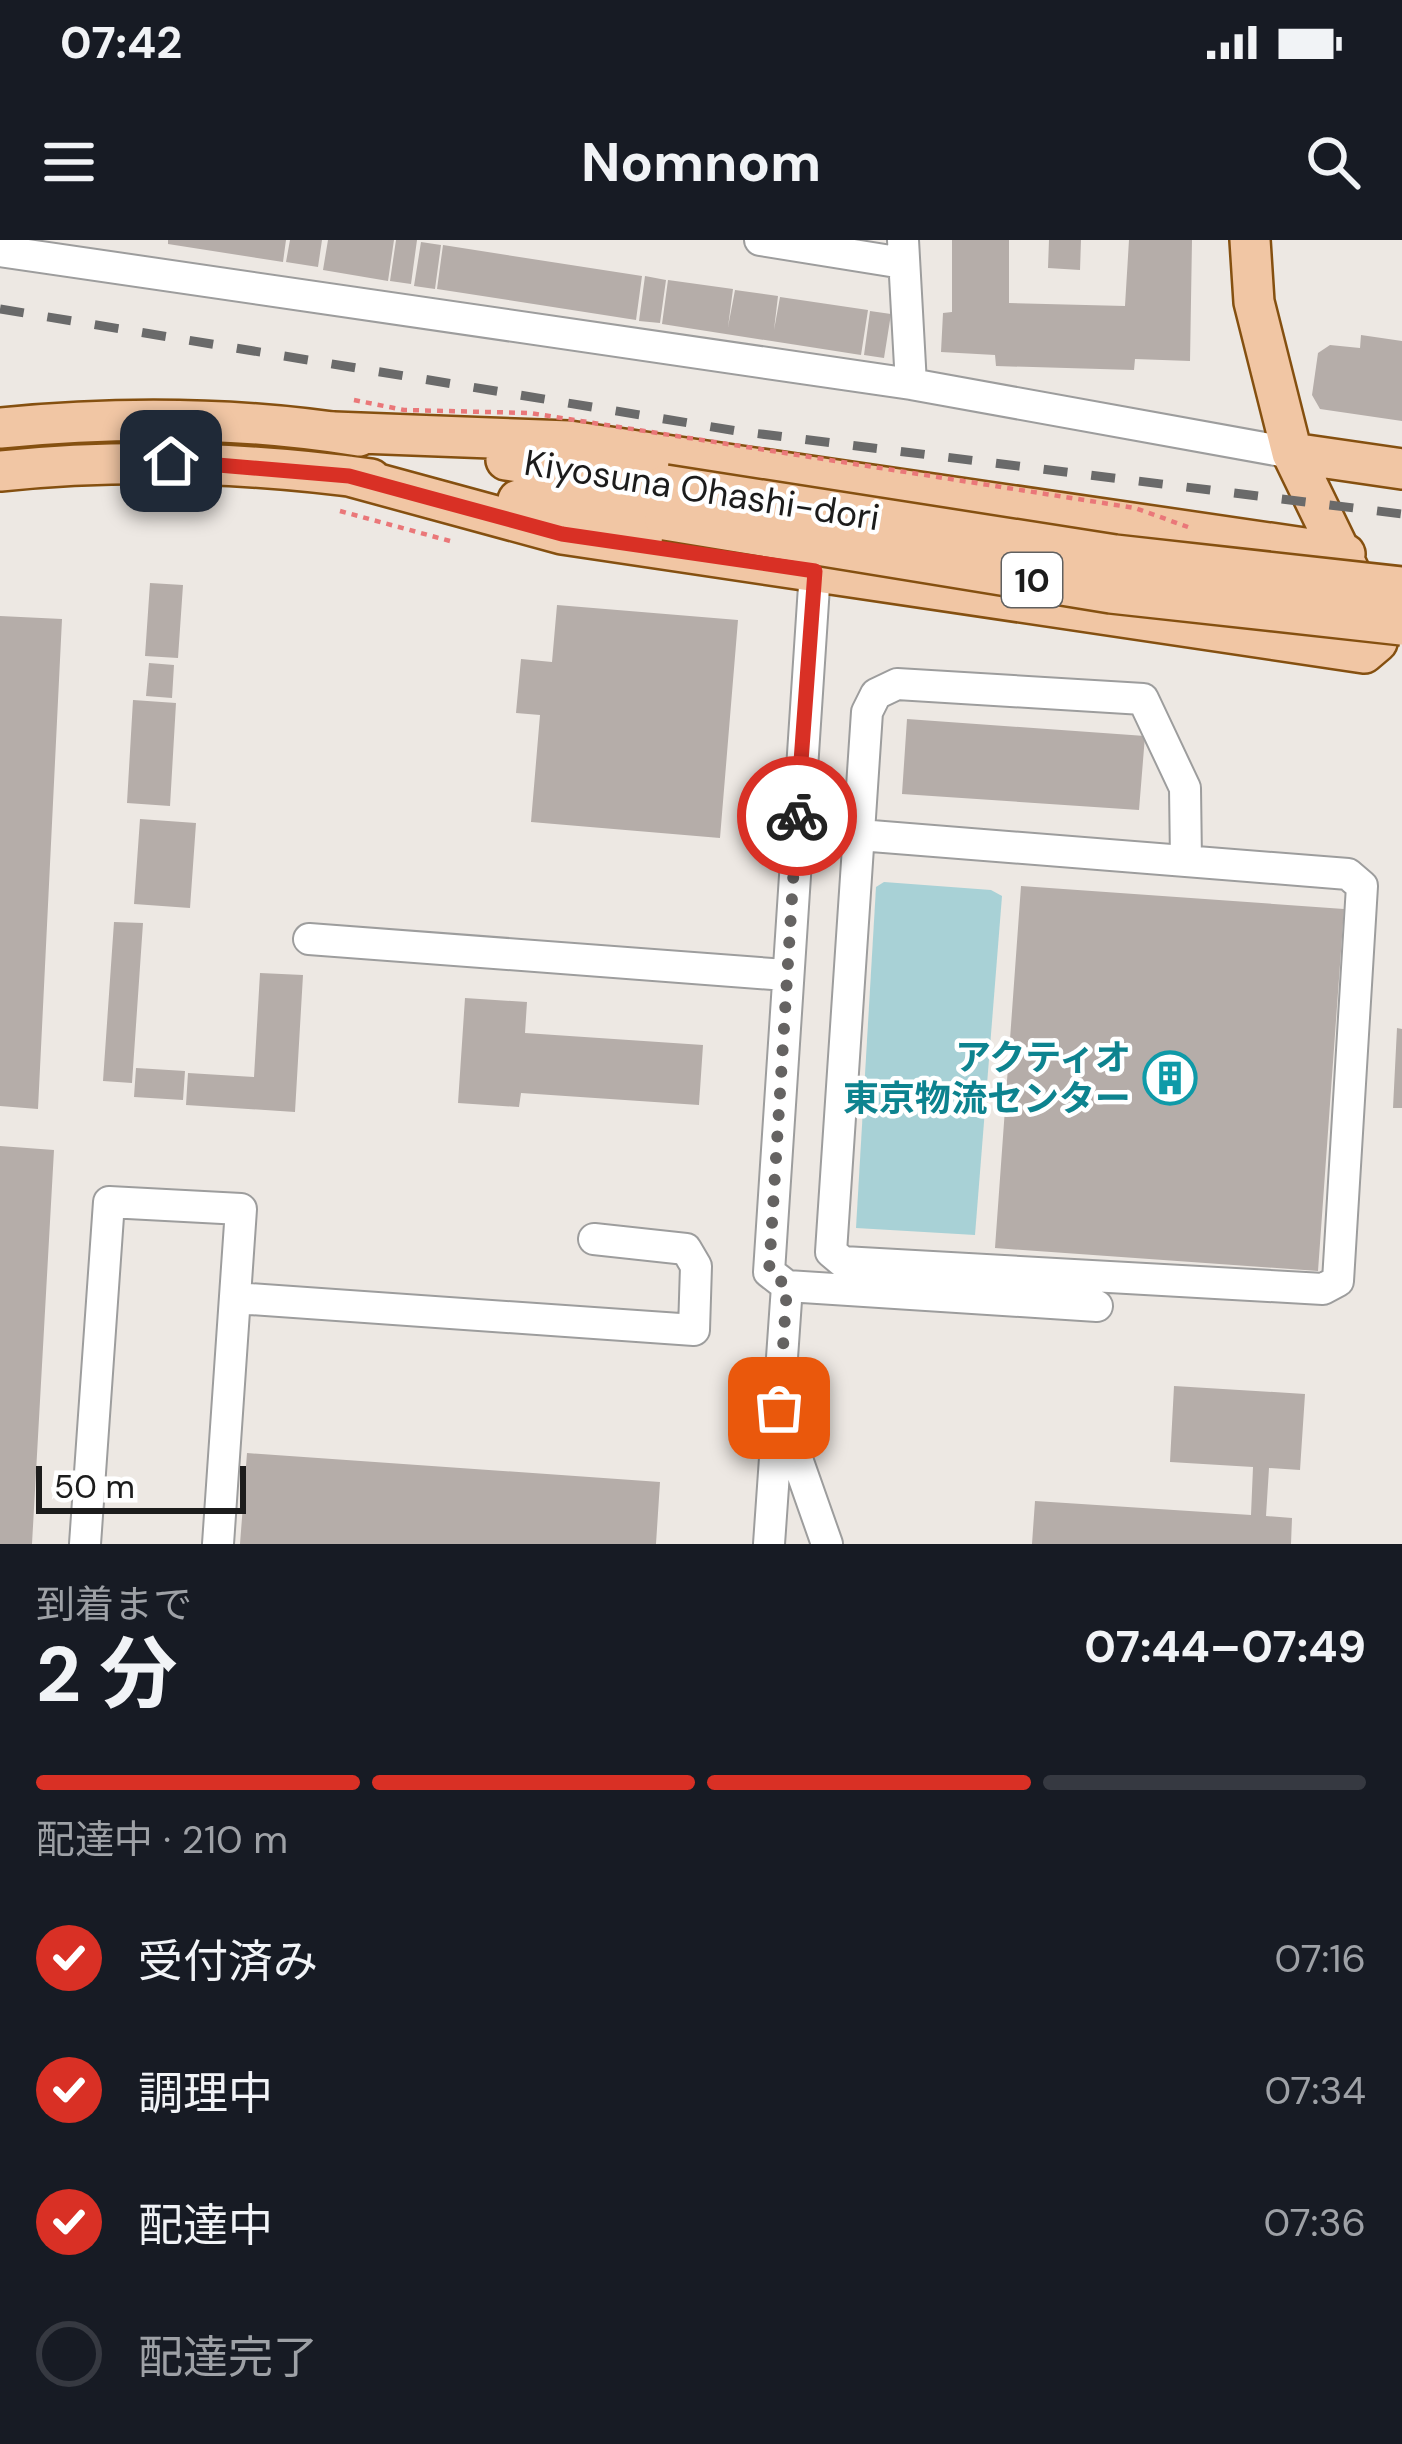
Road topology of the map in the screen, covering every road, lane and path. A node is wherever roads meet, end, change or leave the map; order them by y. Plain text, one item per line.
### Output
1 (764, 240) edge
2 (1250, 240) edge
3 (0, 251) edge
4 (903, 251) edge
5 (911, 385) junction
6 (344, 416) junction
7 (0, 428) edge
8 (1292, 453) junction
9 (1402, 469) edge
10 (0, 471) edge
11 (349, 476) junction
12 (665, 503) junction
13 (1192, 529) dead end
14 (1345, 554) junction
15 (815, 571) junction
16 (1402, 586) edge
17 (1402, 626) edge
18 (859, 835) junction
19 (1186, 861) junction
20 (309, 940) dead end
21 (786, 975) junction
22 (593, 1239) dead end
23 (787, 1286) junction
24 (235, 1298) junction
25 (1096, 1306) dead end
26 (779, 1408) junction
27 (85, 1544) edge
28 (218, 1544) edge
29 (769, 1544) edge
30 (826, 1544) edge

1 - 4 street
2 - 8 main road
3 - 5 street
4 - 5 street
5 - 8 street
6 - 7 main road, Kiyosuna Ohashi-dori / 10
6 - 12 main road, Kiyosuna Ohashi-dori / 10
6 - 13 path, bridge
6 - 14 main road
8 - 9 main road
8 - 14 main road
10 - 11 main road, Kiyosuna Ohashi-dori / 10
11 - 12 main road, Kiyosuna Ohashi-dori / 10
11 - 15 main road
12 - 16 main road, Kiyosuna Ohashi-dori / 10, bridge
12 - 17 main road, Kiyosuna Ohashi-dori / 10, bridge
14 - 15 main road
15 - 21 street
18 - 19 street
18 - 19 street
18 - 19 street
20 - 21 street
21 - 23 street
22 - 24 street
23 - 25 street
23 - 26 street
24 - 27 street
24 - 28 street
26 - 29 street
26 - 30 street

